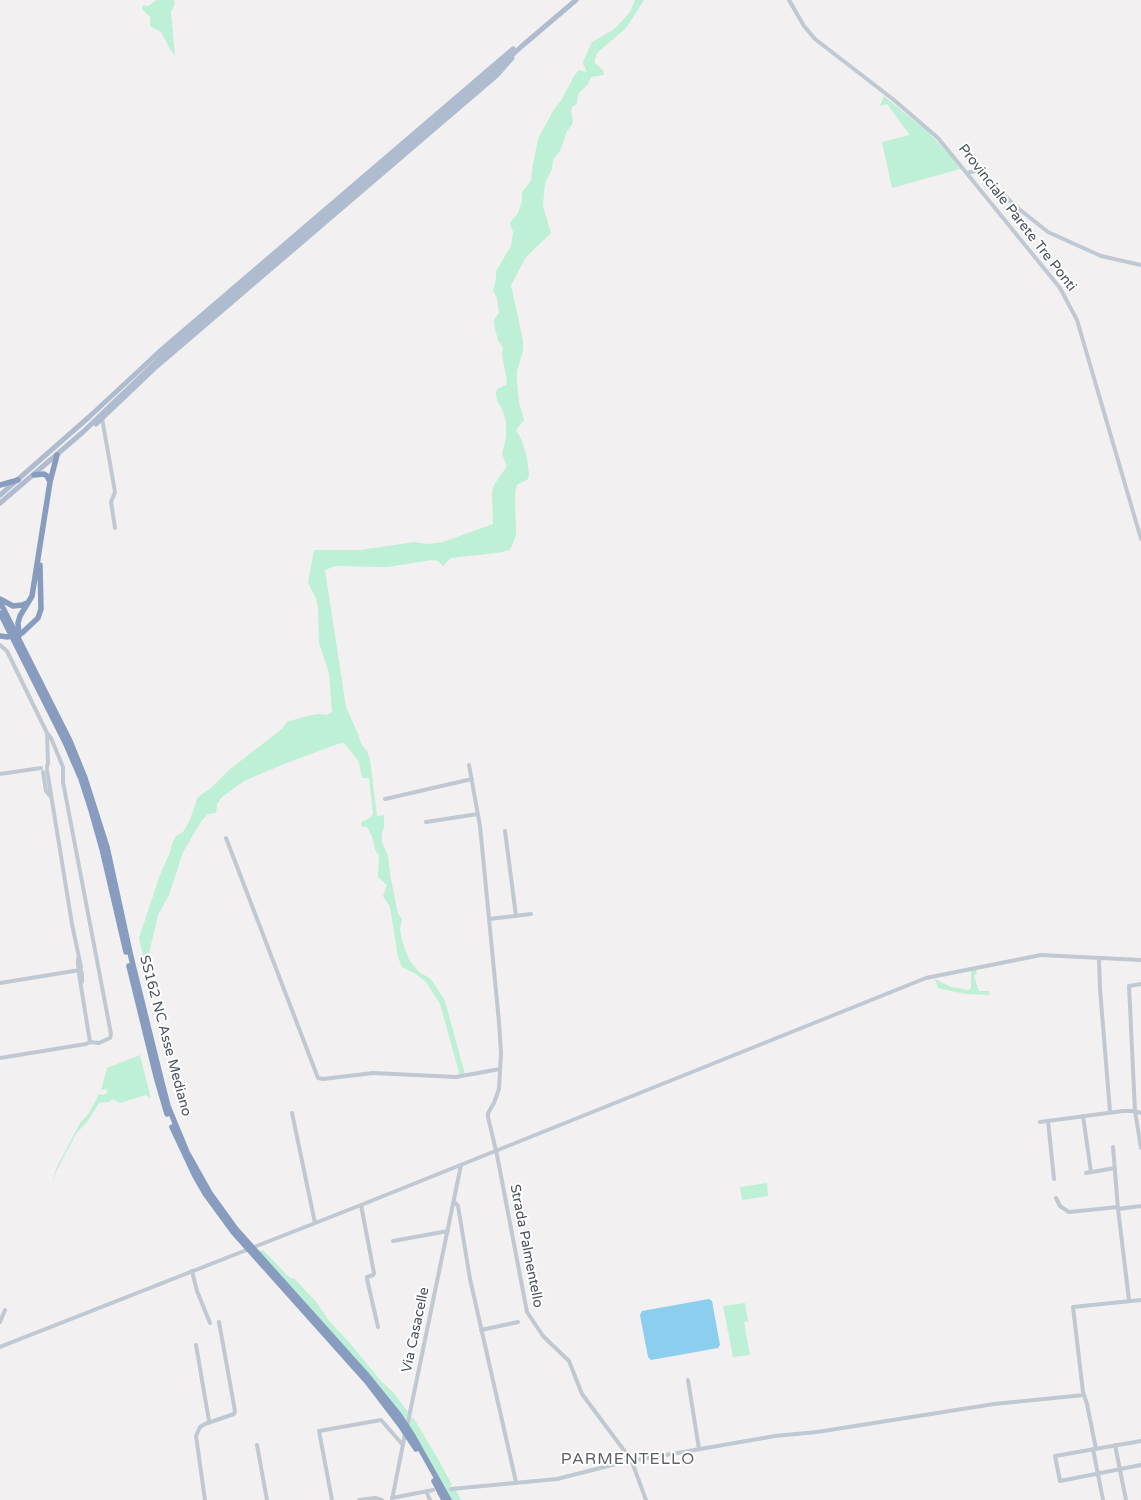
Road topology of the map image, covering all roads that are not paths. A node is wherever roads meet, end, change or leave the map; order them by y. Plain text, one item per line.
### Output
1 (576, 0) edge
2 (789, 0) edge
3 (534, 35) junction
4 (967, 173) junction
5 (1141, 266) edge
6 (168, 350) junction
7 (102, 418) junction
8 (83, 432) junction
9 (57, 455) junction
10 (34, 475) junction
11 (18, 480) junction
12 (50, 482) junction
13 (0, 485) edge
14 (0, 495) edge
15 (0, 503) edge
16 (115, 528) dead end
17 (1141, 539) edge
18 (39, 555) junction
19 (0, 601) edge
20 (27, 603) junction
21 (0, 614) edge
22 (0, 636) edge
23 (21, 636) junction
24 (8, 637) dead end
25 (0, 645) edge
26 (55, 716) junction
27 (47, 733) junction
28 (470, 765) dead end
29 (45, 769) junction
30 (0, 774) edge
31 (472, 779) junction
32 (385, 799) dead end
33 (478, 814) junction
34 (426, 822) dead end
35 (505, 831) dead end
36 (226, 838) dead end
37 (531, 914) dead end
38 (516, 916) junction
39 (489, 919) junction
40 (1099, 958) junction
41 (1141, 960) edge
42 (80, 970) junction
43 (0, 983) edge
44 (1141, 984) edge
45 (90, 1042) junction
46 (0, 1058) edge
47 (500, 1069) junction
48 (1135, 1111) junction
49 (1110, 1112) junction
50 (292, 1113) dead end
51 (1141, 1113) edge
52 (1084, 1116) junction
53 (1048, 1121) junction
54 (1040, 1122) dead end
55 (1113, 1147) dead end
56 (1141, 1148) edge
57 (496, 1151) junction
58 (461, 1165) junction
59 (1115, 1168) junction
60 (1056, 1178) dead end
61 (1056, 1198) dead end
62 (454, 1201) junction
63 (361, 1204) junction
64 (1141, 1206) edge
65 (1118, 1208) junction
66 (315, 1222) junction
67 (448, 1231) junction
68 (393, 1241) dead end
69 (260, 1260) junction
70 (192, 1271) junction
71 (1129, 1300) junction
72 (1141, 1300) edge
73 (5, 1310) dead end
74 (0, 1322) edge
75 (219, 1322) dead end
76 (518, 1322) dead end
77 (210, 1323) dead end
78 (378, 1327) dead end
79 (481, 1330) junction
80 (196, 1345) dead end
81 (0, 1347) edge
82 (688, 1380) dead end
83 (1084, 1396) junction
84 (210, 1421) junction
85 (413, 1440) junction
86 (1141, 1442) edge
87 (257, 1445) dead end
88 (403, 1445) junction
89 (1115, 1445) junction
90 (699, 1449) junction
91 (1094, 1449) junction
92 (631, 1462) junction
93 (1141, 1465) edge
94 (1120, 1469) junction
95 (1098, 1474) junction
96 (516, 1482) junction
97 (452, 1489) dead end
98 (433, 1490) dead end
99 (426, 1492) junction
100 (392, 1499) edge
101 (205, 1500) edge
102 (267, 1500) edge
103 (332, 1500) edge
104 (359, 1500) edge
105 (382, 1500) edge
106 (430, 1500) edge
107 (444, 1500) edge
108 (449, 1500) edge
109 (646, 1500) edge
110 (1103, 1500) edge
111 (1126, 1500) edge

1 - 3 main road
2 - 4 street, Provinciale Parete Tre Ponti
3 - 6 main road
3 - 6 main road
4 - 5 street
4 - 17 street, Provinciale Parete Tre Ponti
6 - 7 main road
6 - 8 main road
6 - 11 main road
7 - 8 main road
7 - 16 street
8 - 9 main road
9 - 10 main road
9 - 12 highway
10 - 12 highway
10 - 15 main road
11 - 13 highway
11 - 14 main road
12 - 18 highway
18 - 20 highway
18 - 23 highway
19 - 20 highway
19 - 23 highway, SS162 NC Asse Mediano
20 - 23 highway
21 - 26 highway, SS162 NC Asse Mediano
22 - 24 highway
23 - 26 highway, SS162 NC Asse Mediano
25 - 27 street
26 - 69 highway, SS162 NC Asse Mediano
27 - 29 street
27 - 45 street
28 - 31 street, Strada Palmentello
29 - 30 street
29 - 42 street
31 - 32 street
31 - 33 street, Strada Palmentello
33 - 34 street
33 - 39 street, Strada Palmentello
35 - 38 street
36 - 47 street
37 - 38 street
38 - 39 street
39 - 47 street, Strada Palmentello
40 - 41 street
40 - 49 street
40 - 57 street
42 - 43 street
42 - 45 street
44 - 48 street
45 - 46 street
47 - 57 street, Strada Palmentello
48 - 49 street
48 - 51 street
48 - 56 street
49 - 52 street
50 - 66 street
52 - 53 street
52 - 59 street
53 - 54 street
53 - 60 street
55 - 59 street
57 - 58 street
57 - 92 street, Strada Palmentello
58 - 62 street, Via Casacelle
58 - 63 street
59 - 65 street
61 - 65 street
62 - 67 street, Via Casacelle
62 - 79 street
63 - 66 street
63 - 78 street
64 - 65 street
65 - 71 street
66 - 70 street
67 - 68 street
67 - 88 street, Via Casacelle
69 - 85 highway, SS162 NC Asse Mediano
69 - 85 highway, SS162 NC Asse Mediano
70 - 77 street
70 - 81 street
71 - 72 street
71 - 83 street
73 - 74 street
75 - 84 street
76 - 79 street
79 - 96 street
80 - 84 street
82 - 90 street
83 - 90 street
83 - 91 street
84 - 101 street
85 - 107 highway, SS162 NC Asse Mediano
85 - 108 highway, SS162 NC Asse Mediano
86 - 89 street
87 - 102 street
88 - 100 street, Via Casacelle
88 - 103 street
89 - 91 street
89 - 94 street
90 - 92 street
91 - 95 street
91 - 95 street
92 - 96 street
92 - 109 street, Strada Palmentello
93 - 94 street
94 - 95 street
94 - 111 street
95 - 110 street
96 - 97 street
98 - 99 street
99 - 100 street
99 - 106 street
104 - 105 street

